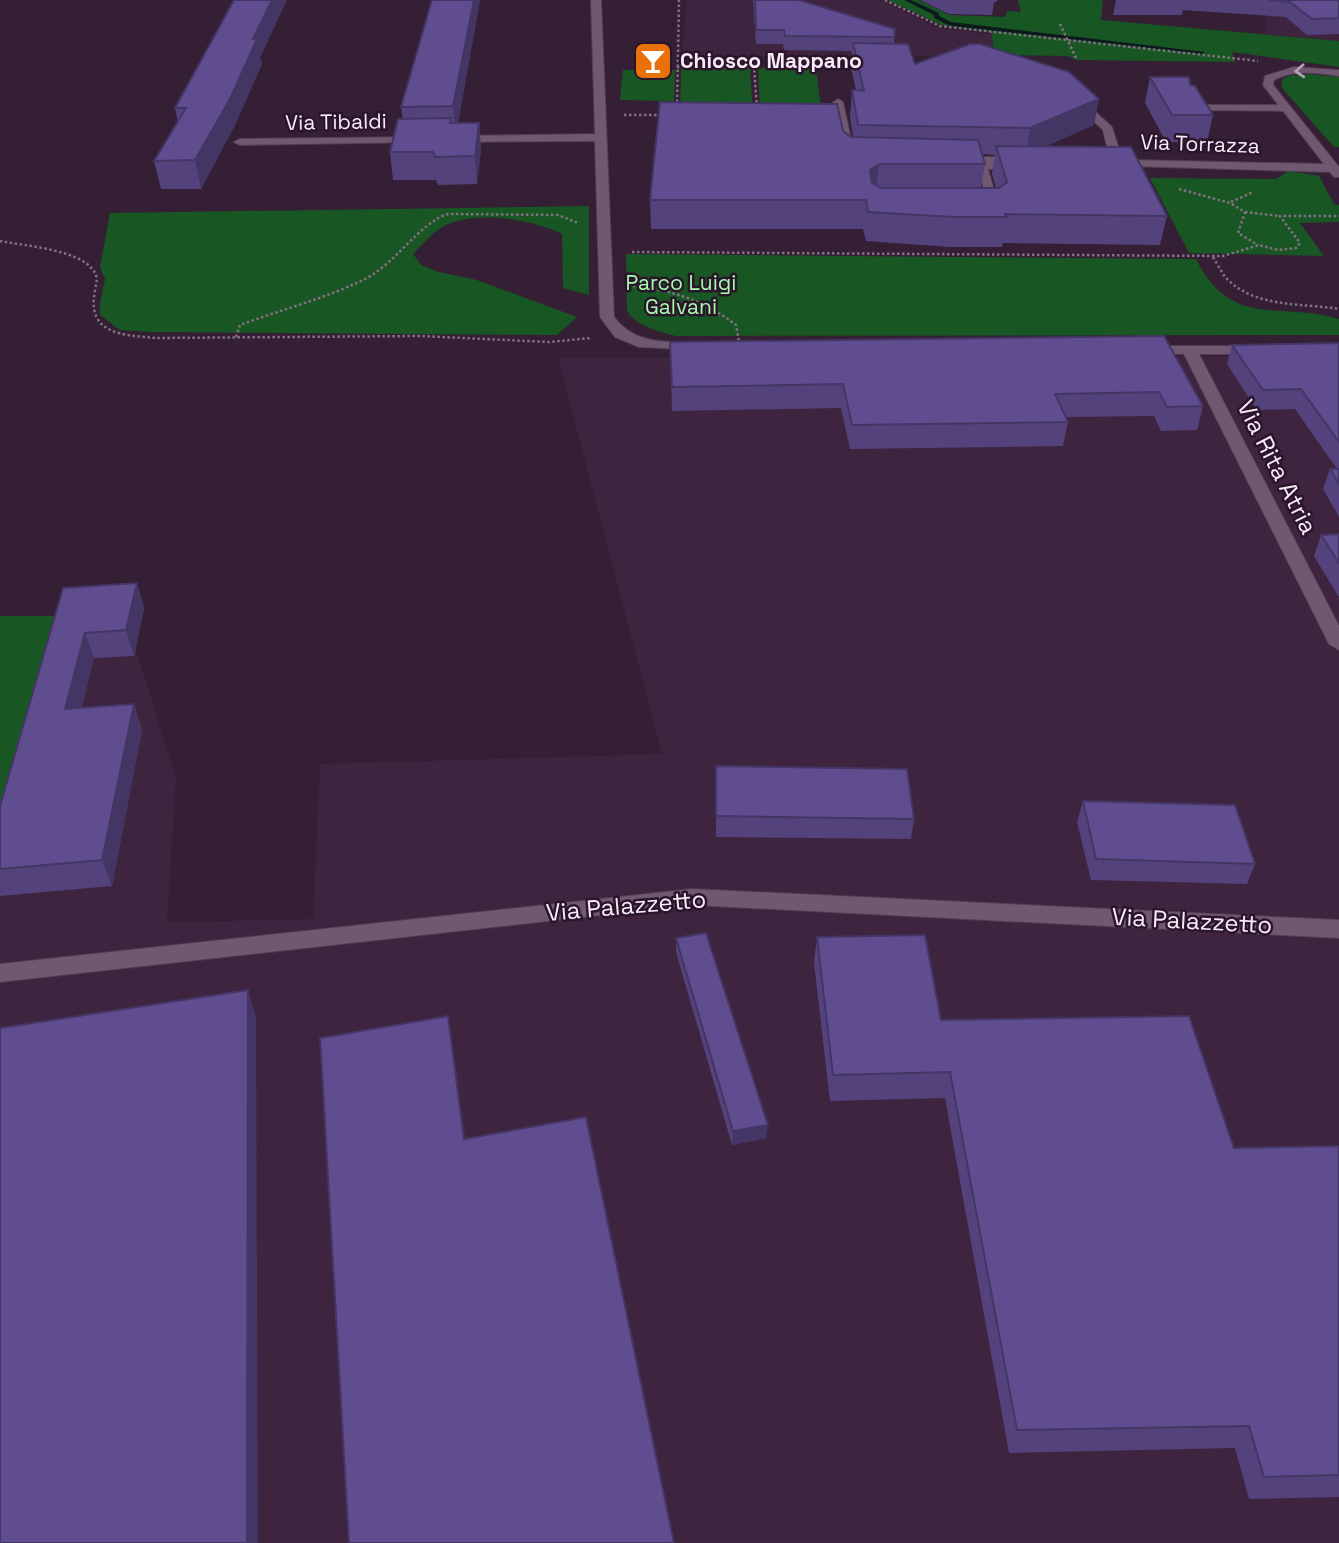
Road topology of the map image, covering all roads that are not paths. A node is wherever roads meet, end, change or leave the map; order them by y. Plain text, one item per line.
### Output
1 (596, 0) edge
2 (1339, 73) edge
3 (1056, 89) edge
4 (838, 102) edge
5 (1190, 108) edge
6 (1284, 108) junction
7 (600, 137) junction
8 (430, 140) edge
9 (443, 140) edge
10 (240, 142) dead end
11 (862, 159) edge
12 (944, 160) edge
13 (1131, 163) junction
14 (1039, 164) joint
15 (1107, 165) edge
16 (1336, 172) edge
17 (981, 211) edge
18 (740, 347) edge
19 (1135, 350) edge
20 (1189, 350) junction
21 (1271, 351) edge
22 (1339, 643) edge
23 (1339, 929) edge
24 (0, 973) edge

1 - 7 street
2 -> 6 street, Via Torrazza
3 - 13 street, Via Torrazza
4 - 11 street
5 - 6 lane
6 - 16 street, Via Torrazza
7 - 9 street
7 - 18 street
8 - 10 street, Via Tibaldi
12 - 14 street
13 - 15 street
13 - 16 street, Via Torrazza
14 - 17 lane
19 - 20 street
20 - 21 street
20 - 22 street, Via Rita Atria
23 - 24 street, Via Palazzetto

